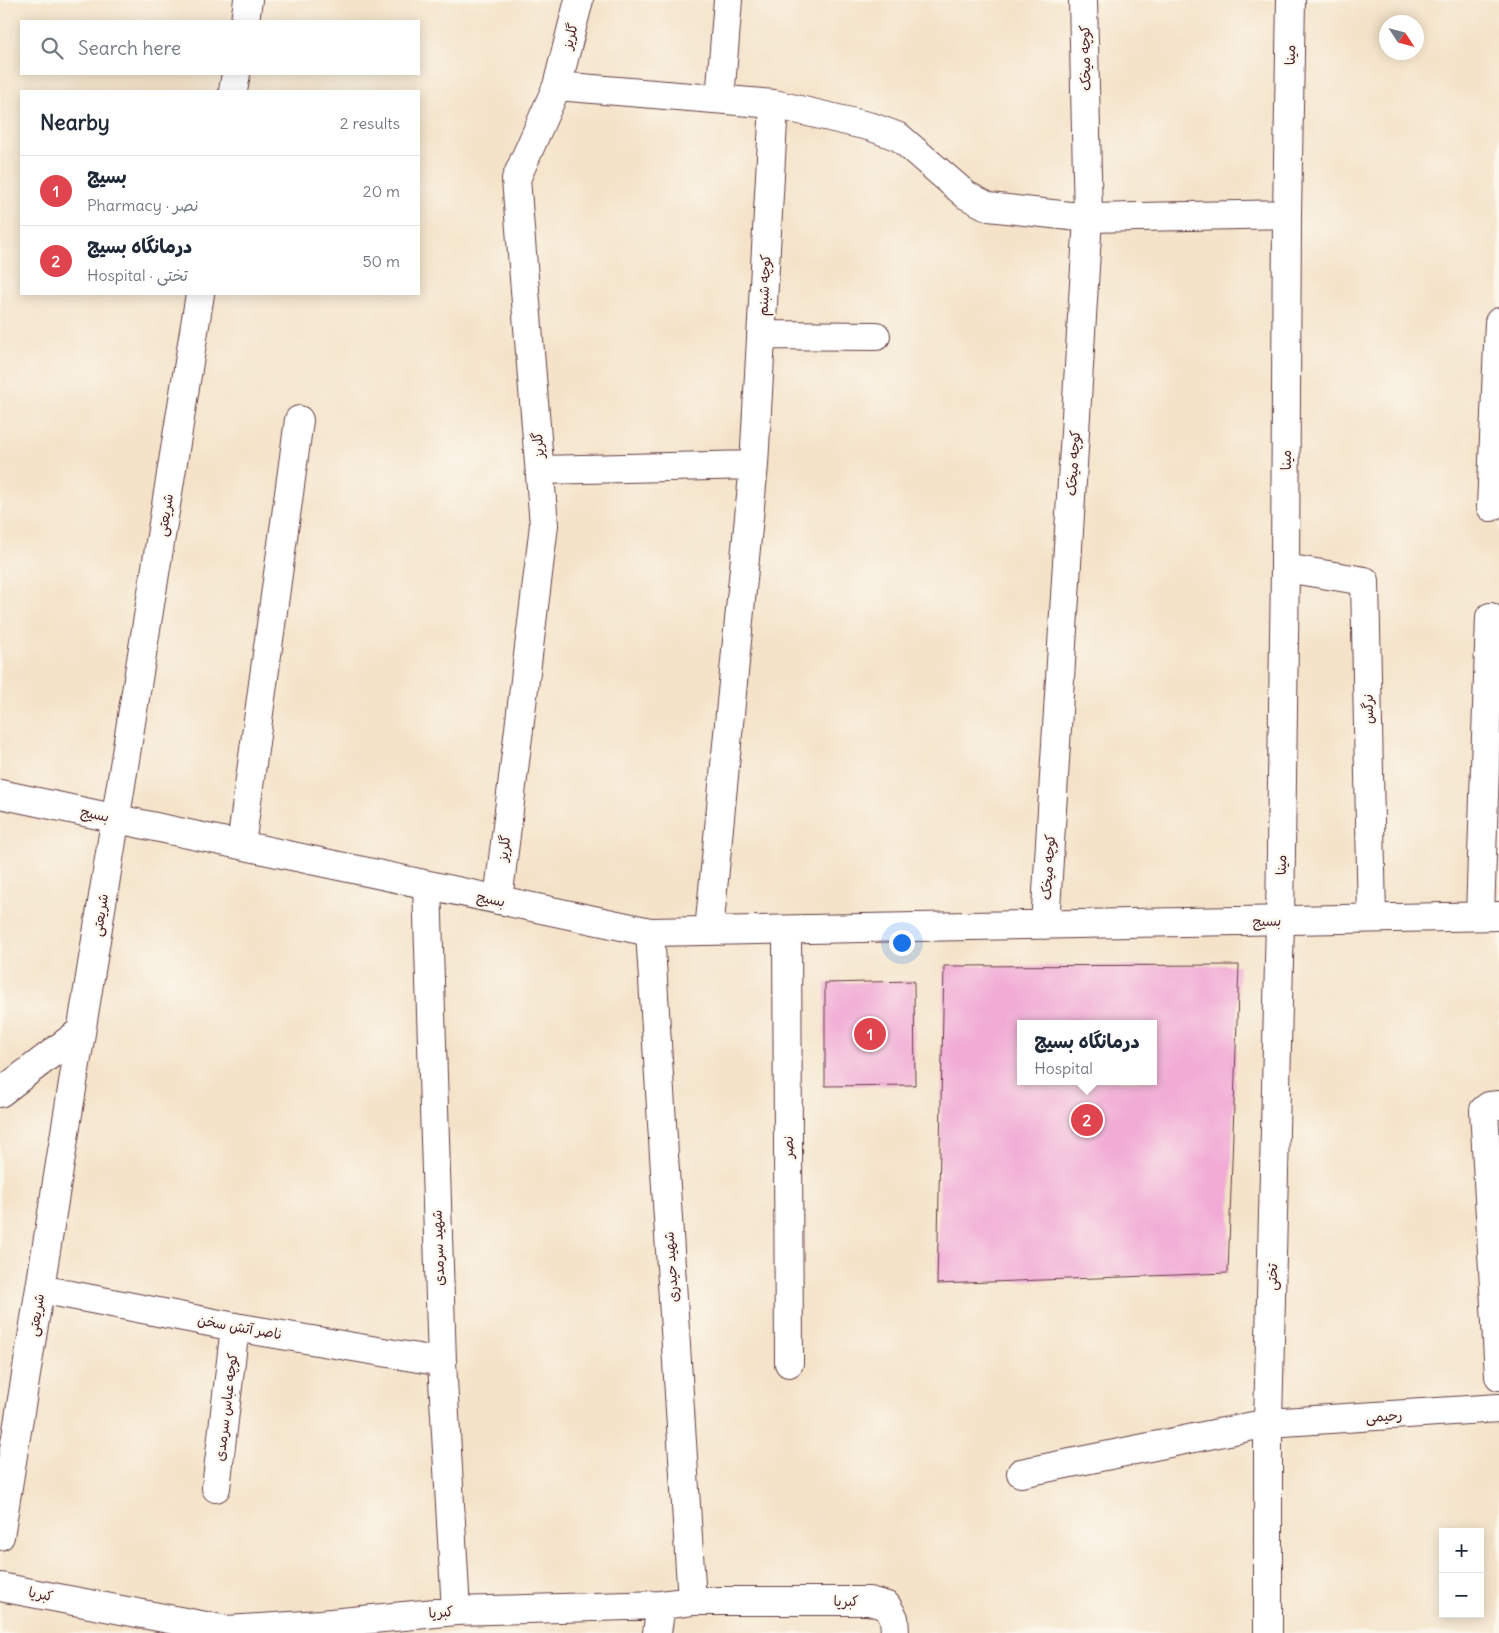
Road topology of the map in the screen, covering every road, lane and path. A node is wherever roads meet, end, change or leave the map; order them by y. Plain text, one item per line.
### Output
1 (248, 0) edge
2 (579, 0) edge
3 (728, 0) edge
4 (1083, 0) edge
5 (1292, 0) edge
6 (244, 20) edge
7 (236, 75) edge
8 (557, 86) junction
9 (233, 90) edge
10 (720, 99) junction
11 (774, 104) junction
12 (1287, 214) junction
13 (1088, 218) junction
14 (200, 295) edge
15 (1499, 322) edge
16 (761, 335) junction
17 (876, 336) dead end
18 (300, 420) dead end
19 (754, 465) junction
20 (540, 470) junction
21 (1491, 507) dead end
22 (1285, 568) junction
23 (1490, 617) dead end
24 (0, 794) edge
25 (116, 819) junction
26 (241, 845) junction
27 (427, 885) junction
28 (498, 900) junction
29 (1489, 916) edge
30 (1372, 918) junction
31 (1280, 920) junction
32 (1045, 925) junction
33 (786, 930) junction
34 (709, 931) junction
35 (650, 932) junction
36 (82, 1031) junction
37 (0, 1093) edge
38 (1491, 1107) edge
39 (40, 1289) junction
40 (235, 1327) junction
41 (442, 1362) junction
42 (790, 1363) dead end
43 (1499, 1376) edge
44 (1499, 1408) edge
45 (1268, 1424) junction
46 (1021, 1473) dead end
47 (216, 1488) dead end
48 (0, 1536) edge
49 (0, 1587) edge
50 (692, 1601) junction
51 (662, 1605) junction
52 (456, 1611) junction
53 (512, 1622) edge
54 (322, 1629) edge
55 (227, 1631) edge
56 (657, 1633) edge
57 (895, 1633) edge
58 (1268, 1633) edge

1 - 6 street
2 - 8 street, گلریز
3 - 10 street
4 - 13 street, کوچه میخک
5 - 12 street, مینا
7 - 9 street
8 - 10 street
8 - 20 street, گلریز
10 - 11 street
11 - 13 street
11 - 16 street, کوچه شبنم
12 - 13 street
12 - 22 street, مینا
13 - 32 street, کوچه میخک
14 - 25 street, شریعتی
15 - 21 street
16 - 17 street
16 - 19 street, کوچه شبنم
18 - 26 street
19 - 20 street
19 - 34 street, کوچه شبنم
20 - 28 street, گلریز
22 - 30 street, نرگس
22 - 31 street, مینا
23 - 29 street
24 - 25 street, بسیج
25 - 26 street, بسیج
25 - 36 street, شریعتی
26 - 27 street, بسیج
27 - 28 street, بسیج
27 - 41 street, شهید سرمدی
28 - 35 street, بسیج
29 - 30 street, بسیج
30 - 31 street, بسیج
31 - 32 street, بسیج
31 - 45 street, تختی
32 - 33 street, بسیج
33 - 34 street, بسیج
33 - 42 street, نصر
34 - 35 street, بسیج
35 - 50 street, شهید حیدری
36 - 37 street
36 - 39 street, شریعتی
38 - 43 street
39 - 40 street, ناصر آتش سخن
39 - 48 street, شریعتی
40 - 41 street, ناصر آتش سخن
40 - 47 street, کوچه عباس سرمدی
41 - 52 street, شهید سرمدی
44 - 45 street, رحیمی
45 - 46 street, رحیمی
45 - 58 street, تختی
49 - 55 street, کبریا
50 - 51 street, کبریا
50 - 57 street, کبریا
51 - 53 street, کبریا
51 - 56 street
52 - 53 street, کبریا
52 - 54 street, کبریا
54 - 55 street, کبریا

